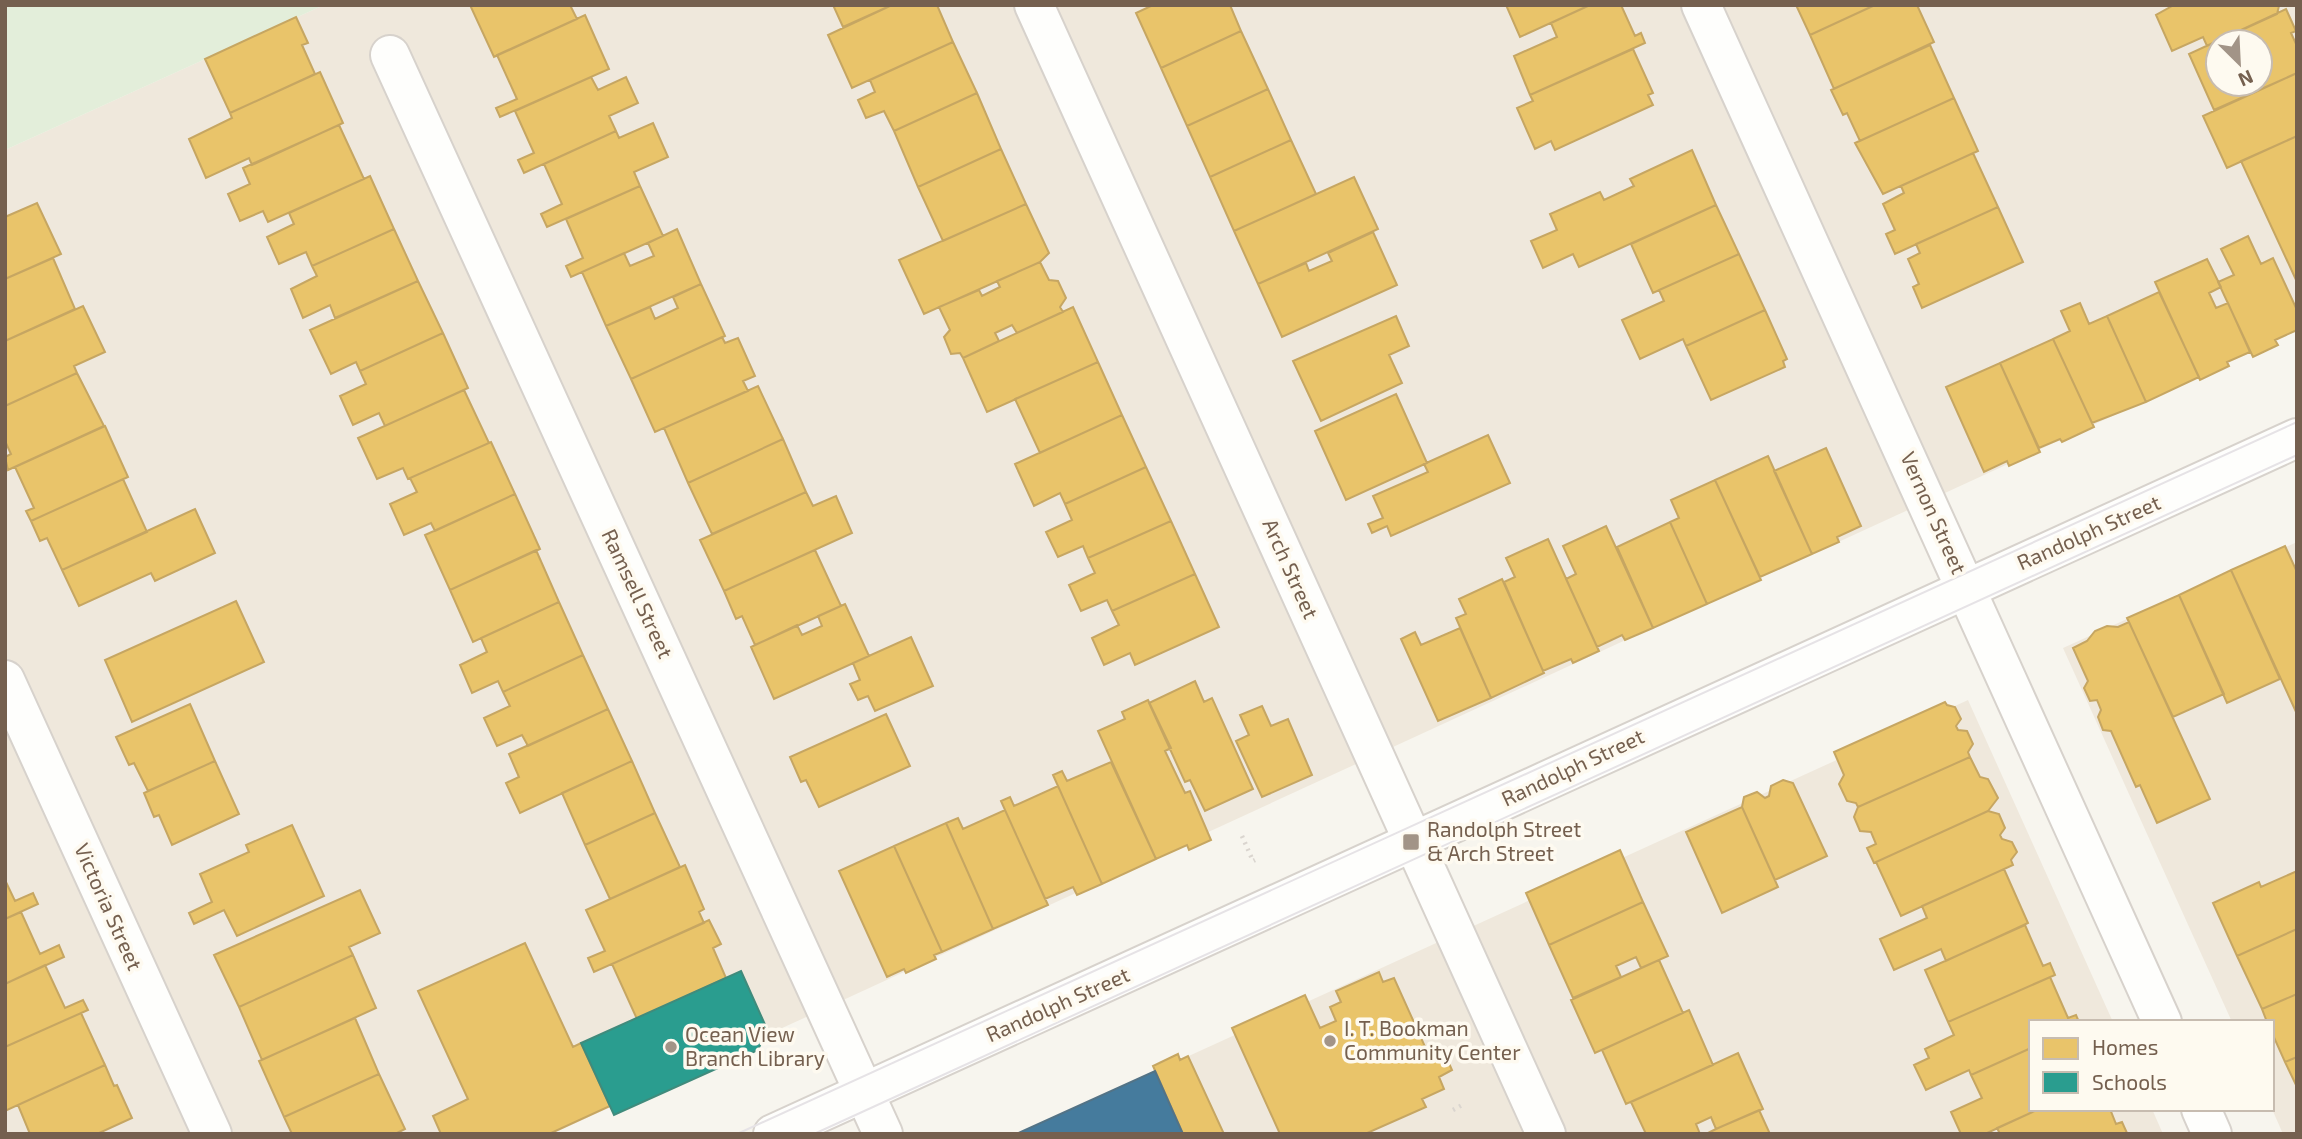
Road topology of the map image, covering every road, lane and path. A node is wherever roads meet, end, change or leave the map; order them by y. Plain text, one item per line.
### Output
1 (1034, 5) edge
2 (1701, 5) edge
3 (390, 55) dead end
4 (2297, 438) edge
5 (1967, 588) junction
6 (5, 680) edge
7 (1242, 836) dead end
8 (1414, 841) junction
9 (1263, 856) dead end
10 (2161, 1020) edge
11 (864, 1092) junction
12 (1464, 1104) dead end
13 (1453, 1110) dead end
14 (2202, 1111) edge
15 (212, 1134) edge
16 (773, 1134) edge
17 (883, 1134) edge
18 (1546, 1134) edge
19 (2212, 1134) edge

1 - 8 street, Arch Street
2 - 5 street, Vernon Street
3 - 11 street, Ramsell Street
4 - 5 street, Randolph Street
5 - 8 street, Randolph Street
5 - 10 street, Vernon Street
6 - 15 street, Victoria Street
7 - 9 path
8 - 11 street, Randolph Street
8 - 18 street, Arch Street
11 - 16 street, Randolph Street
11 - 17 street, Ramsell Street
12 - 13 path
14 - 19 street

